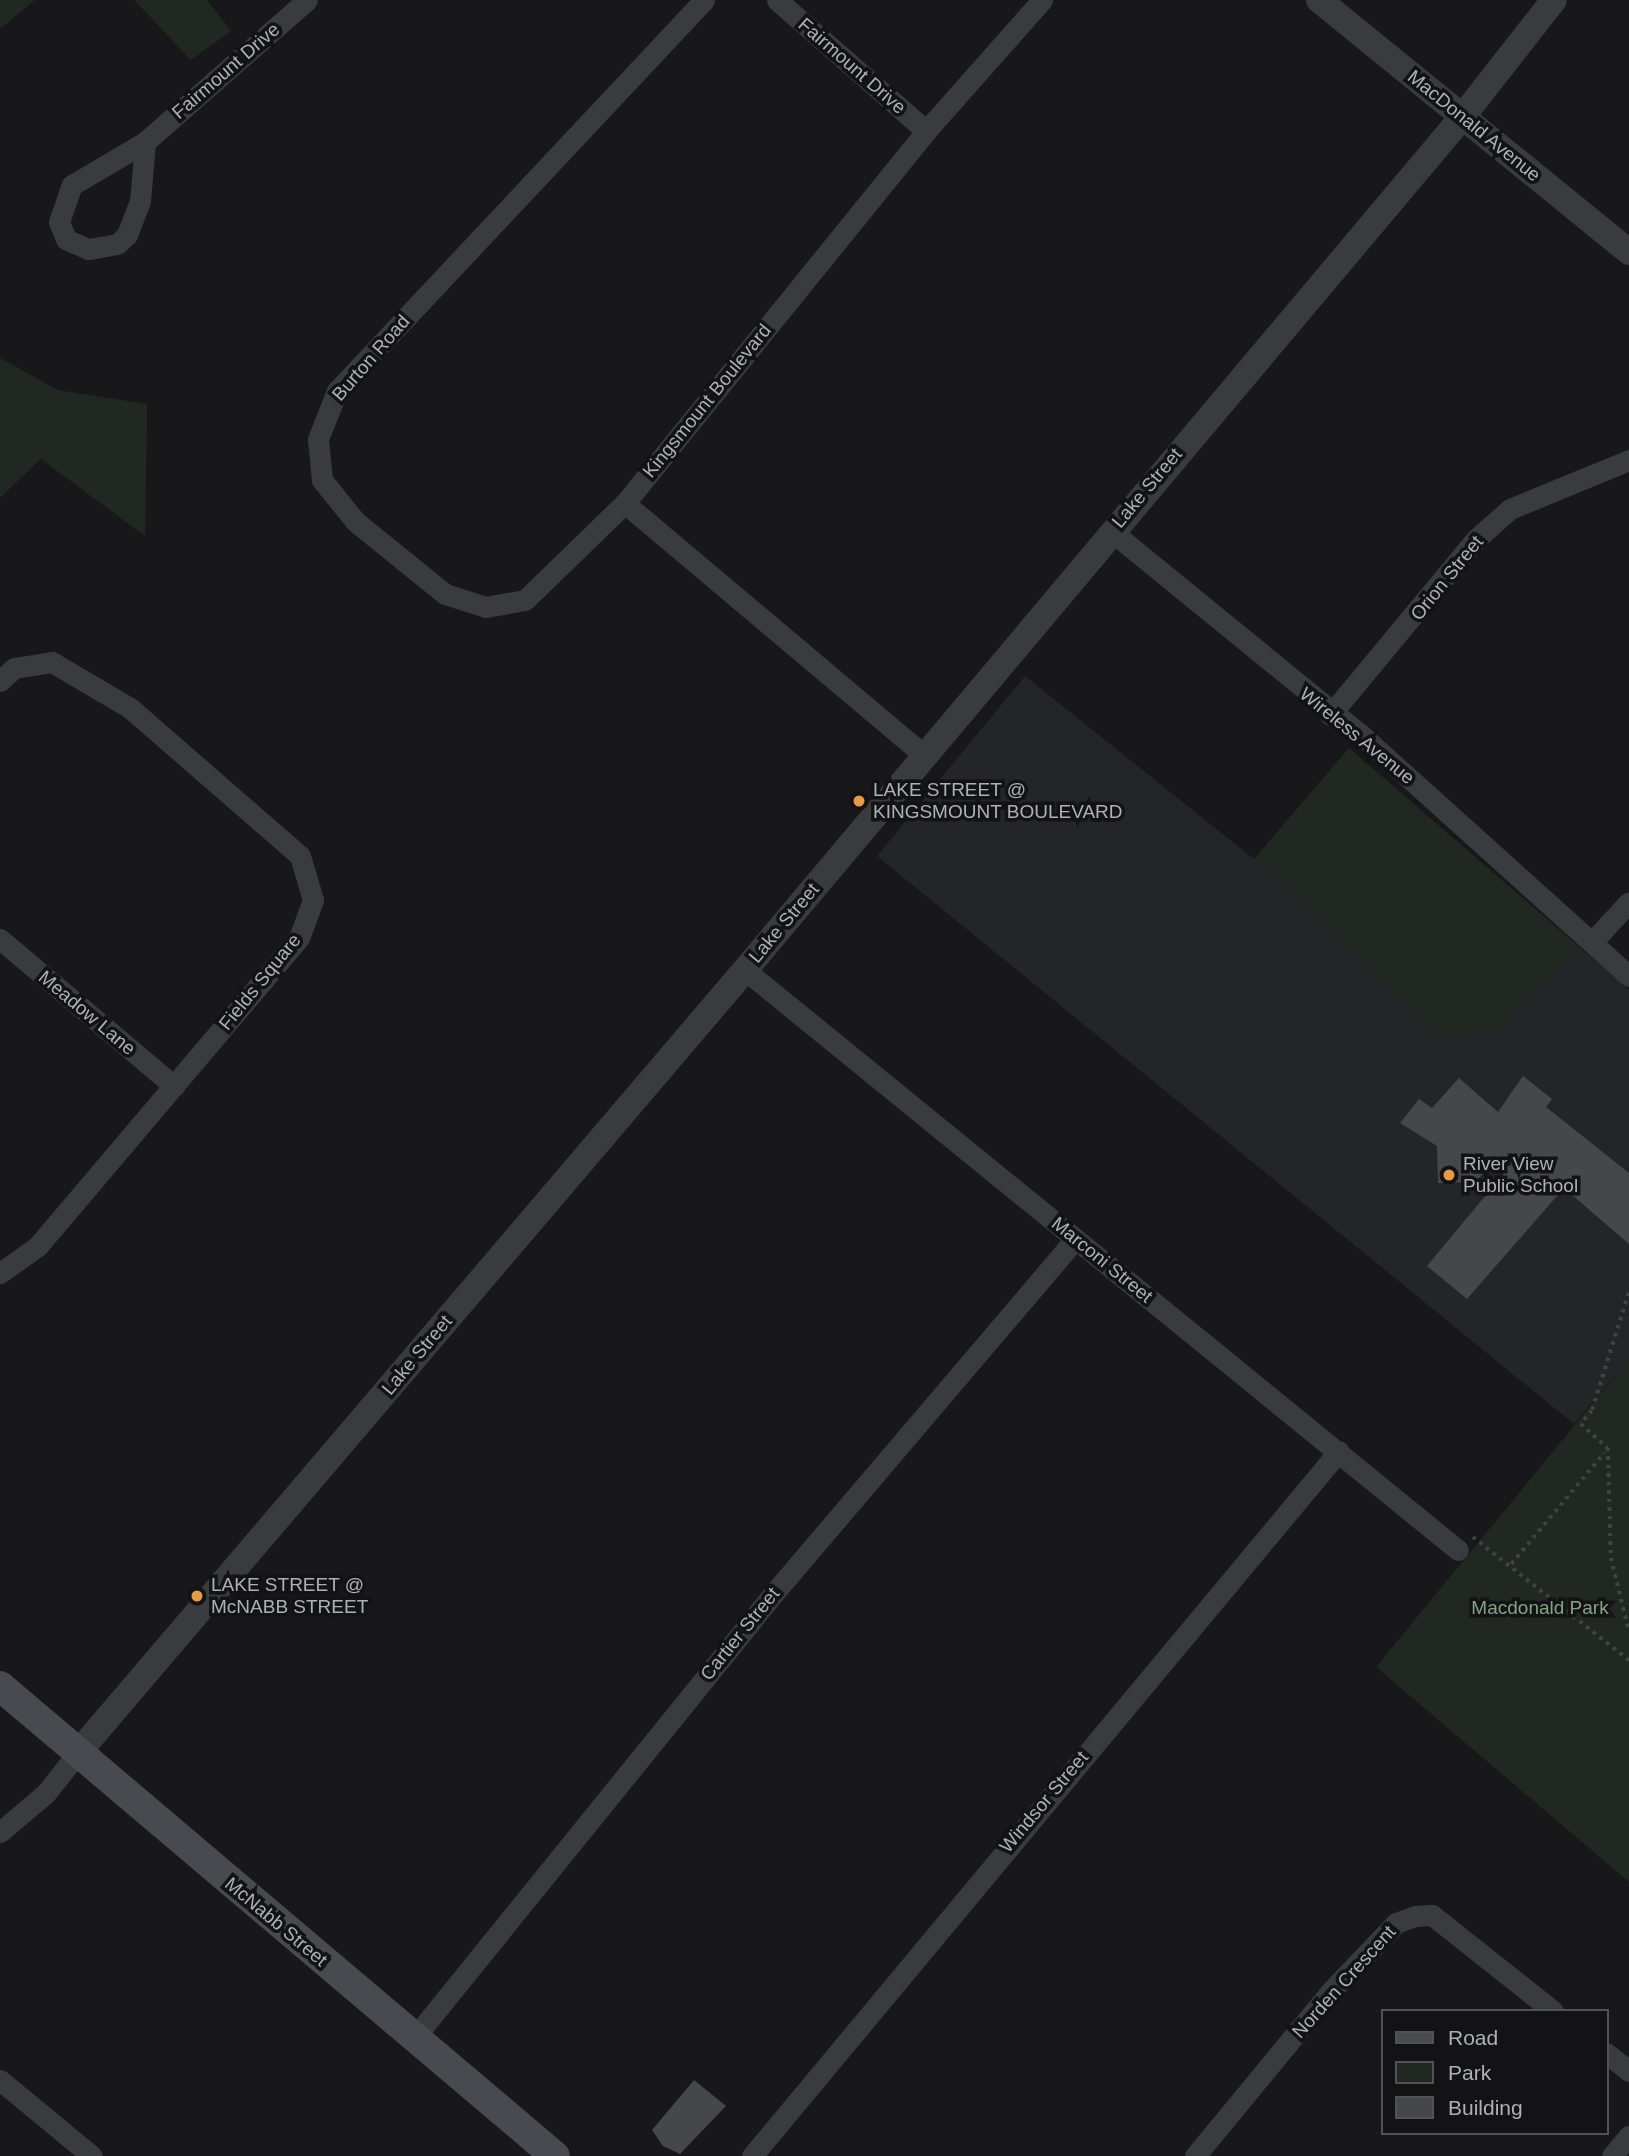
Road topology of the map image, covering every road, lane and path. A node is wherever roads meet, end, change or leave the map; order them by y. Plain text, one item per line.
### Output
1 (307, 0) edge
2 (704, 0) edge
3 (777, 0) edge
4 (1042, 0) edge
5 (1319, 0) edge
6 (1554, 0) edge
7 (1464, 116) junction
8 (926, 131) junction
9 (145, 142) junction
10 (1629, 252) edge
11 (1629, 460) edge
12 (625, 503) junction
13 (1111, 531) junction
14 (0, 681) edge
15 (1330, 715) junction
16 (925, 756) junction
17 (1629, 902) edge
18 (0, 939) edge
19 (1592, 942) junction
20 (745, 970) junction
21 (1629, 976) edge
22 (174, 1086) junction
23 (1075, 1239) junction
24 (0, 1273) edge
25 (1629, 1293) edge
26 (1339, 1451) junction
27 (1604, 1452) junction
28 (1458, 1550) joint
29 (1511, 1564) junction
30 (1629, 1632) edge
31 (1629, 1660) edge
32 (0, 1686) edge
33 (77, 1754) junction
34 (0, 1832) edge
35 (1550, 2009) edge
36 (414, 2038) junction
37 (1608, 2055) edge
38 (1629, 2071) edge
39 (0, 2080) edge
40 (1629, 2136) edge
41 (92, 2156) edge
42 (555, 2156) edge
43 (752, 2156) edge
44 (1195, 2156) edge
45 (1612, 2156) edge

1 - 9 street, Fairmount Drive
2 - 12 street, Burton Road
3 - 8 street, Fairmount Drive
4 - 8 street, Kingsmount Boulevard
5 - 7 street, MacDonald Avenue
6 - 7 street, Lake Street
7 - 10 street, MacDonald Avenue
7 - 13 street, Lake Street
8 - 12 street, Kingsmount Boulevard
9 - 9 street, Fairmount Drive
11 - 15 street, Orion Street
12 - 16 street
13 - 15 street, Wireless Avenue
13 - 16 street, Lake Street
14 - 22 street, Fields Square
15 - 19 street, Wireless Avenue
16 - 20 street, Lake Street
17 - 19 street
18 - 22 street, Meadow Lane
19 - 21 street, Wireless Avenue
20 - 23 street, Marconi Street
20 - 33 street, Lake Street
22 - 24 street, Fields Square
23 - 26 street, Marconi Street
23 - 36 street, Cartier Street
25 - 27 path
26 - 28 street, Marconi Street
26 - 43 street, Windsor Street
27 - 29 path
27 - 30 path
28 - 29 path
29 - 31 path
32 - 33 main road, McNabb Street
33 - 34 street, Lake Street
33 - 36 main road, McNabb Street
35 - 44 street, Norden Crescent
36 - 42 main road, McNabb Street
37 - 38 street
39 - 41 street
40 - 45 street

